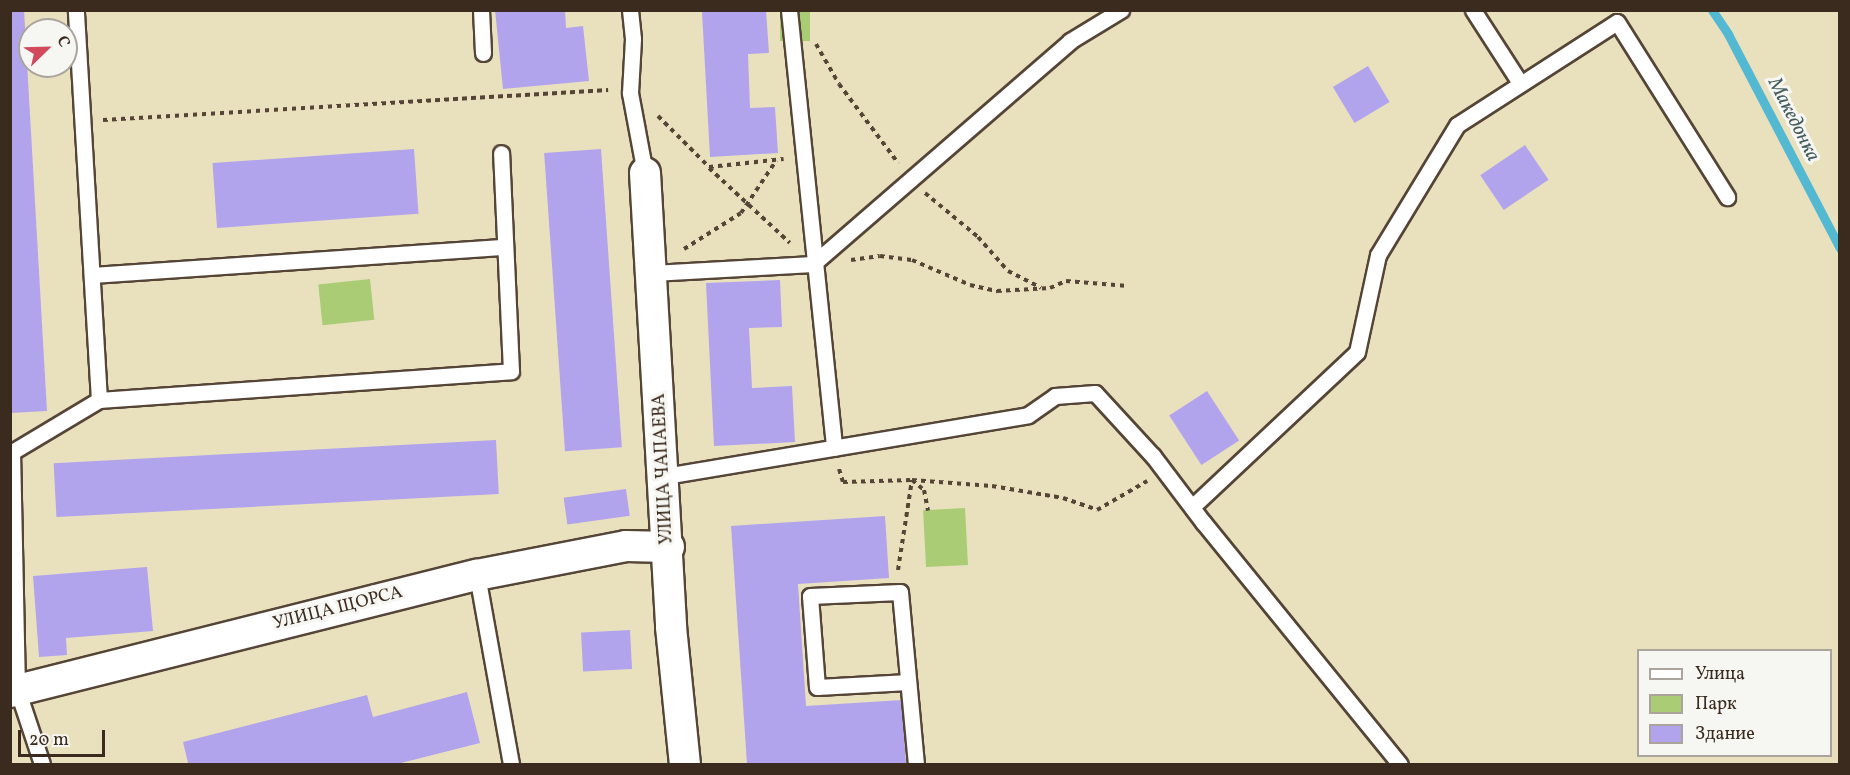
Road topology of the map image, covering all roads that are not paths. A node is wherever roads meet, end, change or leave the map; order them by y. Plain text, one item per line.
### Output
1 (76, 10) edge
2 (481, 10) edge
3 (630, 10) edge
4 (789, 10) edge
5 (1121, 10) edge
6 (1473, 10) edge
7 (483, 53) dead end
8 (1520, 83) junction
9 (501, 153) dead end
10 (645, 173) joint
11 (1727, 197) dead end
12 (505, 247) junction
13 (813, 264) junction
14 (652, 271) junction
15 (92, 275) junction
16 (99, 400) junction
17 (834, 448) junction
18 (665, 476) junction
19 (1192, 507) junction
20 (669, 547) junction
21 (477, 575) junction
22 (908, 682) junction
23 (14, 690) edge
24 (42, 765) edge
25 (511, 765) edge
26 (685, 765) edge
27 (916, 765) edge
28 (1400, 765) edge

1 - 15 lane
2 - 7 lane
3 - 10 lane
4 - 13 lane
5 - 13 lane
6 - 8 lane
8 - 11 lane
8 - 19 lane
9 - 12 lane
10 - 14 street, УЛИЦА ЧАПАЕВА
12 - 15 lane
12 - 16 lane
13 - 14 lane
13 - 17 lane
14 - 18 street, УЛИЦА ЧАПАЕВА
15 - 16 lane
16 - 23 lane
17 - 18 lane
17 - 19 lane
18 - 20 street, УЛИЦА ЧАПАЕВА
19 - 28 lane
20 - 21 street, УЛИЦА ЩОРСА
20 - 26 street, УЛИЦА ЧАПАЕВА
21 - 23 street, УЛИЦА ЩОРСА
21 - 25 lane
22 - 22 lane
22 - 27 lane
23 - 24 lane

